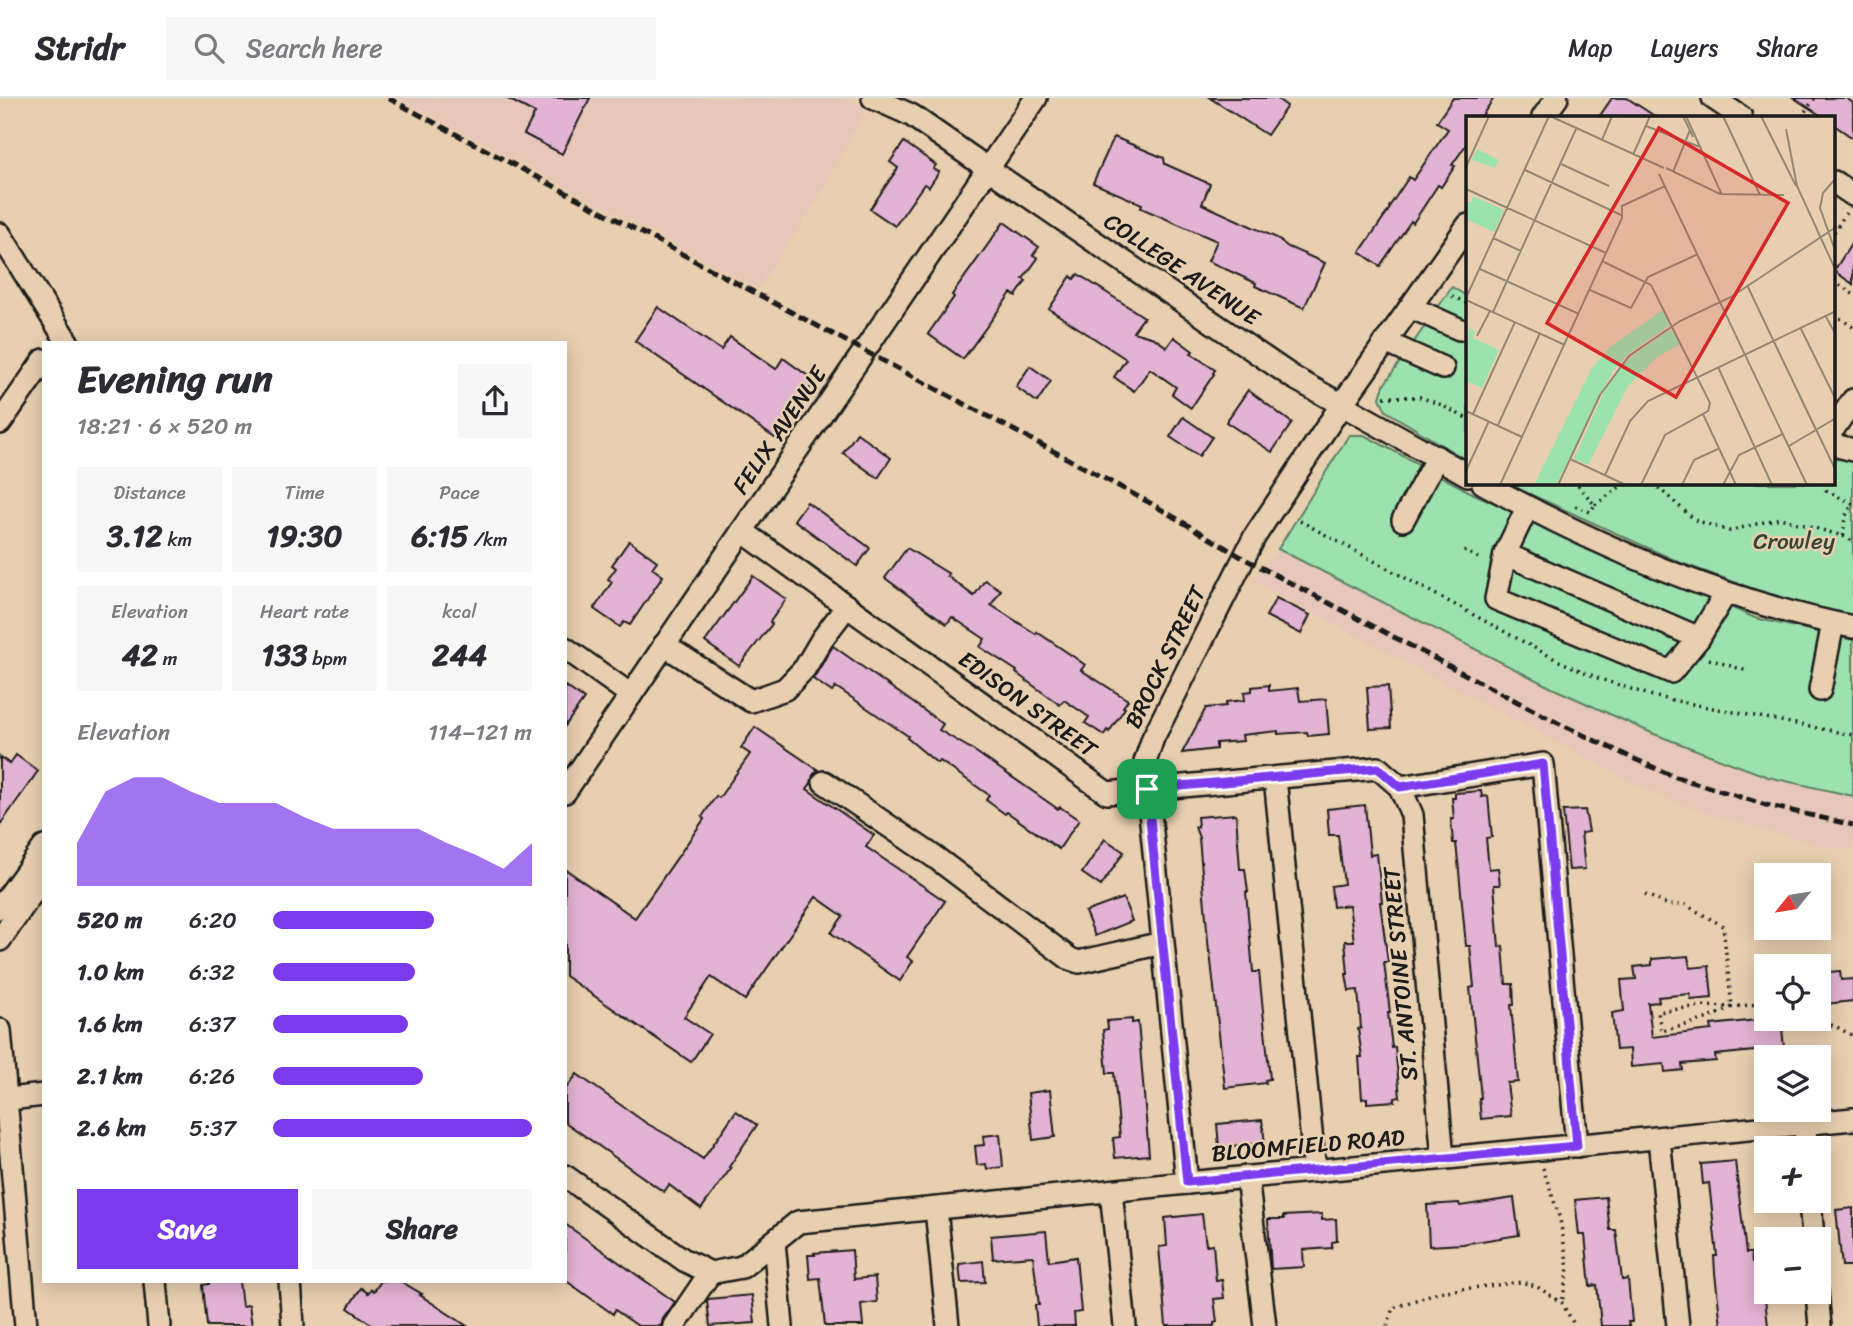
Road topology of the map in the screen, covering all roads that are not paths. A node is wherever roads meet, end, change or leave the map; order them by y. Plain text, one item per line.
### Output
1 (873, 98) edge
2 (1036, 98) edge
3 (1557, 98) edge
4 (1717, 104) edge
5 (1545, 116) edge
6 (1739, 116) edge
7 (987, 168) junction
8 (1836, 185) edge
9 (1850, 204) edge
10 (1466, 228) edge
11 (0, 234) edge
12 (1410, 307) junction
13 (1459, 329) dead end
14 (62, 340) edge
15 (1385, 342) junction
16 (42, 363) edge
17 (1443, 368) dead end
18 (1853, 400) edge
19 (1342, 404) junction
20 (0, 423) edge
21 (1836, 425) edge
22 (1836, 446) edge
23 (1853, 450) edge
24 (1437, 457) junction
25 (1466, 474) edge
26 (1487, 485) edge
27 (1527, 508) junction
28 (1403, 520) dead end
29 (742, 531) junction
30 (1505, 554) junction
31 (1725, 594) junction
32 (847, 606) junction
33 (1843, 625) edge
34 (1699, 638) junction
35 (664, 645) junction
36 (567, 649) edge
37 (1820, 690) dead end
38 (631, 695) junction
39 (1275, 778) junction
40 (824, 782) dead end
41 (1400, 787) junction
42 (567, 789) edge
43 (1147, 789) junction
44 (42, 850) edge
45 (42, 879) edge
46 (0, 908) edge
47 (0, 940) edge
48 (1162, 943) junction
49 (0, 1030) edge
50 (42, 1095) edge
51 (3, 1100) edge
52 (1853, 1119) edge
53 (1805, 1124) junction
54 (1806, 1136) edge
55 (1659, 1138) junction
56 (1577, 1146) junction
57 (1443, 1158) junction
58 (1314, 1171) junction
59 (567, 1177) edge
60 (1247, 1177) junction
61 (1187, 1182) junction
62 (1111, 1191) junction
63 (936, 1209) junction
64 (774, 1242) junction
65 (710, 1273) junction
66 (155, 1283) edge
67 (290, 1283) edge
68 (1818, 1304) edge
69 (26, 1326) edge
70 (159, 1326) edge
71 (293, 1326) edge
72 (674, 1326) edge
73 (782, 1326) edge
74 (948, 1326) edge
75 (1125, 1326) edge
76 (1265, 1326) edge
77 (1678, 1326) edge
78 (1820, 1326) edge

1 - 7 street, COLLEGE AVENUE
2 - 7 street, FELIX AVENUE
3 - 5 street
4 - 6 street
7 - 19 street, COLLEGE AVENUE
7 - 29 street, FELIX AVENUE
8 - 9 street
10 - 12 street, BROCK STREET
11 - 14 street
12 - 13 street
12 - 15 street, BROCK STREET
15 - 17 street
15 - 19 street, BROCK STREET
16 - 20 street
18 - 21 street
19 - 24 street, COLLEGE AVENUE
19 - 43 street, BROCK STREET
22 - 23 street
24 - 25 street, COLLEGE AVENUE
24 - 28 street
26 - 27 street
27 - 30 street
27 - 31 street
29 - 32 street, EDISON STREET
29 - 35 street, FELIX AVENUE
30 - 34 street
30 - 34 street
31 - 33 street
31 - 34 street
32 - 35 street
32 - 43 street, EDISON STREET
33 - 37 street
35 - 38 street, FELIX AVENUE
36 - 38 street
38 - 42 street, FELIX AVENUE
39 - 41 street, EDISON STREET
39 - 43 street, EDISON STREET
39 - 58 street
40 - 48 street
41 - 56 street
41 - 57 street, ST. ANTOINE STREET
43 - 48 street, BROCK STREET
44 - 46 street
45 - 47 street
48 - 61 street, BROCK STREET
49 - 51 street
50 - 51 street
51 - 69 street
52 - 53 street, BLOOMFIELD ROAD
53 - 54 street
53 - 55 street, BLOOMFIELD ROAD
55 - 56 street, BLOOMFIELD ROAD
55 - 77 street
56 - 57 street, BLOOMFIELD ROAD
57 - 58 street, BLOOMFIELD ROAD
58 - 60 street, BLOOMFIELD ROAD
59 - 65 street
60 - 61 street, BLOOMFIELD ROAD
60 - 76 street
61 - 62 street, BLOOMFIELD ROAD
62 - 63 street, BLOOMFIELD ROAD
62 - 75 street
63 - 64 street, BLOOMFIELD ROAD
63 - 74 street
64 - 65 street, BLOOMFIELD ROAD
64 - 73 street
65 - 72 street
66 - 70 street
67 - 71 street
68 - 78 street

